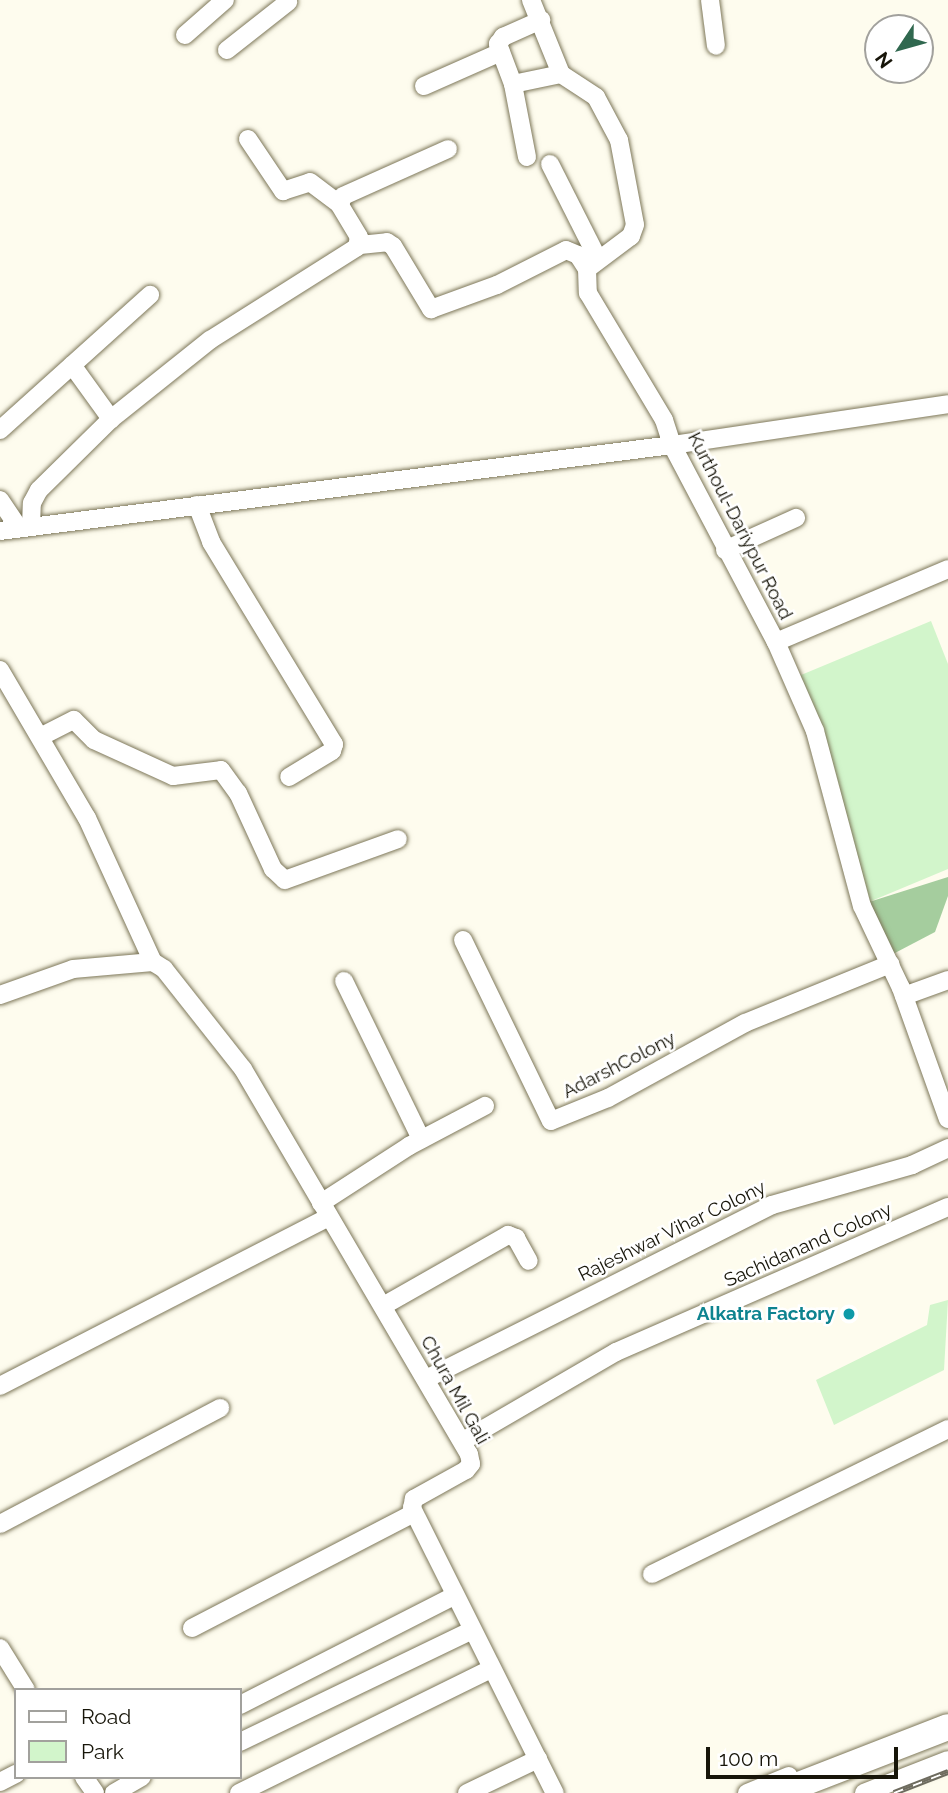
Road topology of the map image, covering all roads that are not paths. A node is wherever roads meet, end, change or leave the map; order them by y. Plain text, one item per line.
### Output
1 (225, 0) edge
2 (531, 0) edge
3 (710, 0) edge
4 (278, 5) edge
5 (541, 20) junction
6 (185, 35) dead end
7 (716, 46) dead end
8 (227, 50) dead end
9 (501, 52) junction
10 (561, 74) junction
11 (513, 84) junction
12 (424, 86) dead end
13 (248, 139) dead end
14 (448, 149) dead end
15 (527, 158) dead end
16 (550, 164) dead end
17 (340, 205) junction
18 (360, 245) junction
19 (592, 264) junction
20 (150, 295) dead end
21 (72, 365) junction
22 (948, 404) edge
23 (111, 419) junction
24 (0, 430) edge
25 (672, 445) junction
26 (0, 500) edge
27 (197, 505) junction
28 (796, 518) dead end
29 (25, 528) junction
30 (0, 531) edge
31 (725, 550) junction
32 (948, 569) edge
33 (776, 642) junction
34 (0, 670) edge
35 (40, 737) junction
36 (289, 777) dead end
37 (398, 839) dead end
38 (463, 940) dead end
39 (159, 964) junction
40 (890, 964) junction
41 (948, 980) edge
42 (344, 981) dead end
43 (0, 995) edge
44 (904, 996) junction
45 (485, 1106) dead end
46 (948, 1119) edge
47 (421, 1139) junction
48 (948, 1148) edge
49 (948, 1207) edge
50 (325, 1210) junction
51 (529, 1261) dead end
52 (383, 1306) junction
53 (426, 1379) junction
54 (0, 1386) edge
55 (220, 1408) dead end
56 (948, 1429) edge
57 (463, 1441) junction
58 (414, 1513) junction
59 (0, 1524) edge
60 (652, 1574) dead end
61 (454, 1596) junction
62 (192, 1628) dead end
63 (471, 1631) junction
64 (0, 1648) edge
65 (6, 1670) edge
66 (491, 1670) junction
67 (24, 1688) edge
68 (242, 1704) edge
69 (948, 1713) edge
70 (948, 1727) edge
71 (242, 1741) edge
72 (948, 1744) edge
73 (538, 1759) junction
74 (948, 1760) edge
75 (138, 1779) edge
76 (114, 1793) edge
77 (239, 1793) edge
78 (467, 1793) edge
79 (555, 1793) edge
80 (747, 1793) edge
81 (778, 1793) edge
82 (827, 1793) edge
83 (864, 1793) edge

1 - 6 street
2 - 5 street
3 - 7 street
4 - 8 street
5 - 9 street
5 - 10 street
9 - 11 street
9 - 12 street
10 - 11 street
10 - 19 street
11 - 15 street
13 - 17 street
14 - 17 street
16 - 19 street, Kurthoul-Dariypur Road
17 - 18 street
18 - 19 street
18 - 23 street
19 - 25 street, Kurthoul-Dariypur Road
20 - 21 street
21 - 23 street
21 - 24 street
22 - 25 street
23 - 29 street
25 - 27 street
25 - 31 street, Kurthoul-Dariypur Road
26 - 29 street
27 - 29 street
27 - 36 street
28 - 31 street
29 - 30 street
31 - 33 street, Kurthoul-Dariypur Road
32 - 33 street
33 - 40 street, Kurthoul-Dariypur Road
34 - 35 street, Chura Mil Gali
35 - 37 street
35 - 39 street, Chura Mil Gali
38 - 40 street, AdarshColony
39 - 43 street
39 - 50 street, Chura Mil Gali
40 - 44 street, Kurthoul-Dariypur Road
41 - 44 street
42 - 47 street
44 - 46 street, Kurthoul-Dariypur Road
45 - 47 street
47 - 50 street
48 - 53 street, Rajeshwar Vihar Colony
49 - 57 street, Sachidanand Colony
50 - 52 street, Chura Mil Gali
50 - 54 street
51 - 52 street
52 - 53 street, Chura Mil Gali
53 - 57 street, Chura Mil Gali
55 - 59 street
56 - 60 street
57 - 58 street, Chura Mil Gali
58 - 61 street
58 - 62 street
61 - 63 street
61 - 68 street
63 - 66 street
63 - 71 street
64 - 65 street
65 - 67 street
66 - 73 street
66 - 77 street
69 - 80 street
70 - 81 highway
72 - 82 highway
73 - 78 street
73 - 79 street
74 - 83 street
75 - 76 street

